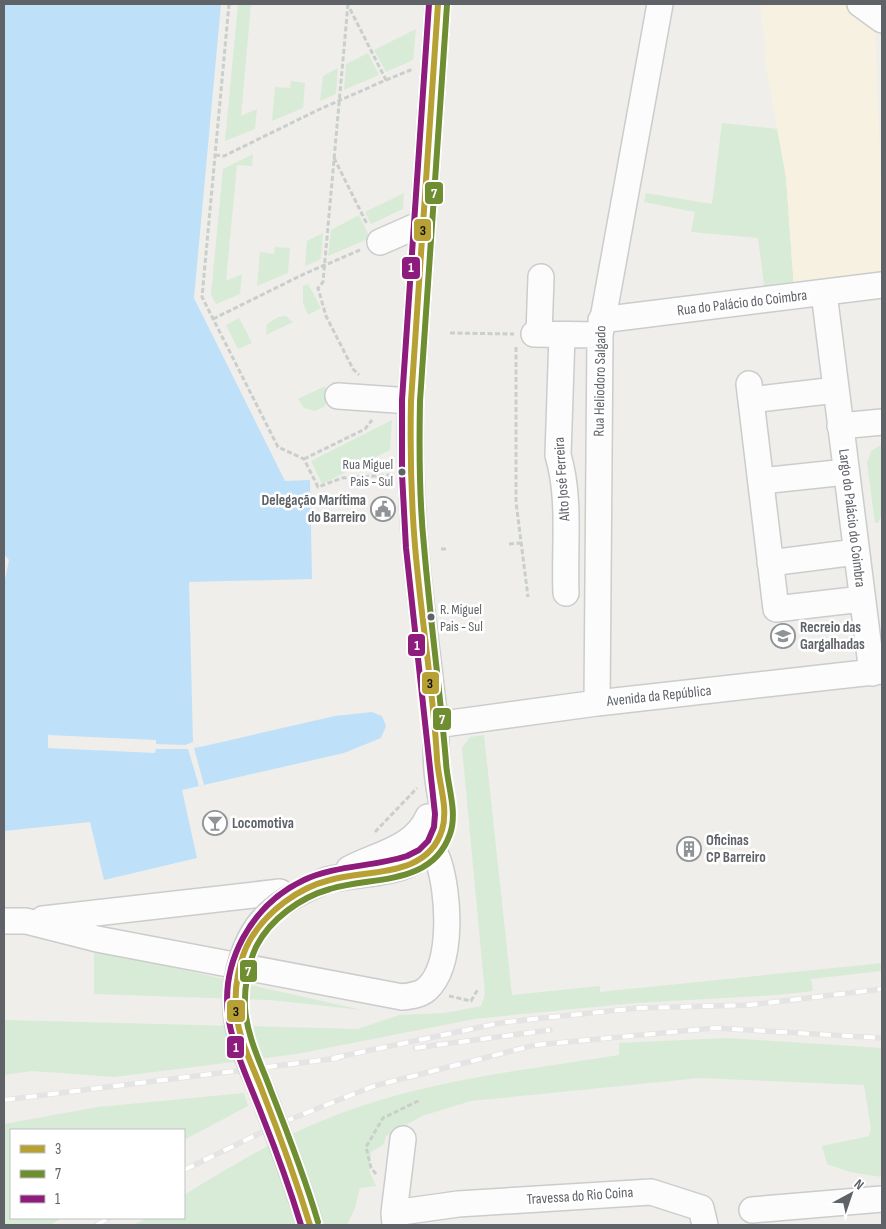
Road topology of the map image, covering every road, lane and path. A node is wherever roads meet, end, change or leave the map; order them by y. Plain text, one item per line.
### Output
1 (230, 4) edge
2 (438, 4) edge
3 (660, 4) edge
4 (860, 4) edge
5 (348, 5) edge
6 (882, 20) edge
7 (419, 66) dead end
8 (386, 80) junction
9 (339, 100) junction
10 (216, 155) junction
11 (334, 158) junction
12 (423, 228) junction
13 (371, 239) junction
14 (324, 266) junction
15 (541, 277) dead end
16 (882, 285) edge
17 (824, 293) junction
18 (214, 319) junction
19 (600, 327) junction
20 (450, 333) dead end
21 (545, 334) junction
22 (366, 380) dead end
23 (836, 390) junction
24 (338, 396) dead end
25 (411, 402) junction
26 (377, 413) dead end
27 (882, 422) edge
28 (840, 426) junction
29 (304, 459) junction
30 (846, 472) junction
31 (396, 474) dead end
32 (760, 481) junction
33 (520, 543) junction
34 (509, 544) dead end
35 (441, 549) dead end
36 (447, 549) dead end
37 (856, 552) junction
38 (770, 563) junction
39 (566, 592) dead end
40 (528, 598) dead end
41 (863, 604) junction
42 (882, 629) edge
43 (877, 672) edge
44 (597, 703) junction
45 (436, 725) junction
46 (428, 783) junction
47 (371, 837) dead end
48 (426, 839) junction
49 (280, 892) dead end
50 (15, 921) edge
51 (478, 989) dead end
52 (425, 990) junction
53 (403, 1139) dead end
54 (882, 1199) edge
55 (752, 1210) dead end
56 (703, 1217) edge
57 (394, 1219) edge
58 (310, 1225) edge

1 - 10 path
2 - 12 street
3 - 19 street, Rua Heliodoro Salgado
4 - 6 street
5 - 8 path
5 - 9 path
7 - 8 path
8 - 9 path
9 - 10 path
9 - 11 path
10 - 18 path
11 - 13 path
11 - 14 path
12 - 13 street
12 - 25 street
13 - 14 path
14 - 18 path
14 - 22 path
15 - 21 street, Alto José Ferreira
16 - 17 street, Rua do Palácio do Coimbra
17 - 19 street, Rua do Palácio do Coimbra
17 - 23 street, Largo do Palácio do Coimbra
18 - 29 path
19 - 21 street, Rua do Palácio do Coimbra
19 - 44 street, Rua Heliodoro Salgado
20 - 33 path
21 - 39 street, Alto José Ferreira
23 - 28 street, Largo do Palácio do Coimbra
23 - 32 street
24 - 25 street
25 - 45 street
26 - 29 path
27 - 28 street
28 - 30 street, Largo do Palácio do Coimbra
29 - 31 path
30 - 32 street
30 - 37 street, Largo do Palácio do Coimbra
32 - 38 street
33 - 34 path
33 - 40 path
35 - 36 path
37 - 38 street
37 - 41 street, Largo do Palácio do Coimbra
38 - 41 street
41 - 42 street
41 - 43 street, Largo do Palácio do Coimbra
43 - 44 street, Avenida da República
44 - 45 street, Avenida da República
45 - 46 street
46 - 47 path
46 - 48 street
48 - 52 street
48 - 58 street, bridge
49 - 50 street
50 - 52 street
51 - 52 path
53 - 57 street
54 - 55 street
56 - 57 street, Travessa do Rio Coina

